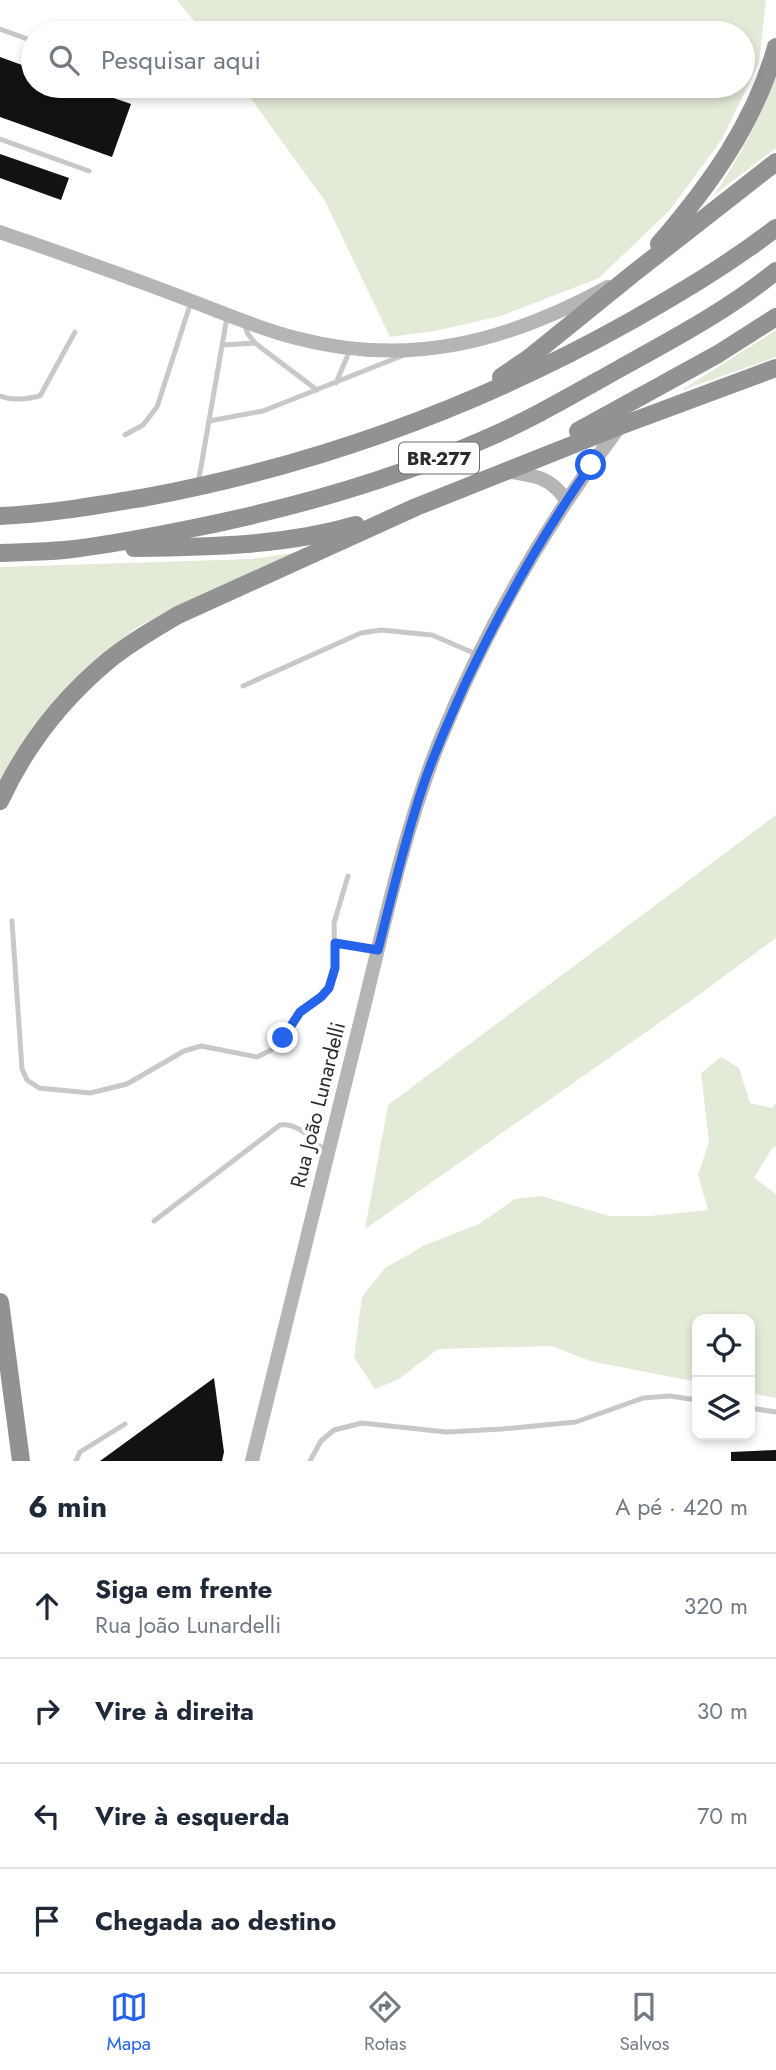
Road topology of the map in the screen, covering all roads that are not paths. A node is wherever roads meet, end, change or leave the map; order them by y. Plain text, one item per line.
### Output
1 (0, 29) edge
2 (21, 37) edge
3 (776, 47) edge
4 (0, 139) edge
5 (776, 162) edge
6 (89, 171) dead end
7 (776, 228) edge
8 (0, 232) edge
9 (776, 271) edge
10 (634, 273) junction
11 (192, 301) junction
12 (228, 314) junction
13 (776, 317) edge
14 (243, 320) junction
15 (75, 332) dead end
16 (255, 343) junction
17 (223, 345) junction
18 (351, 349) junction
19 (414, 351) junction
20 (776, 368) edge
21 (335, 383) junction
22 (317, 390) junction
23 (0, 396) edge
24 (435, 416) junction
25 (209, 421) junction
26 (620, 426) junction
27 (125, 435) dead end
28 (504, 471) junction
29 (198, 487) junction
30 (566, 500) junction
31 (416, 507) junction
32 (0, 516) edge
33 (64, 550) junction
34 (0, 553) edge
35 (479, 656) junction
36 (243, 686) dead end
37 (0, 801) edge
38 (348, 876) dead end
39 (12, 921) dead end
40 (335, 943) junction
41 (378, 950) junction
42 (328, 1153) junction
43 (154, 1221) dead end
44 (0, 1302) edge
45 (692, 1400) edge
46 (755, 1409) edge
47 (776, 1412) edge
48 (125, 1424) dead end
49 (21, 1461) edge
50 (76, 1461) edge
51 (252, 1461) edge
52 (310, 1461) edge

1 - 2 lane
3 - 10 highway
4 - 6 lane
5 - 10 highway
7 - 24 highway, BR-277
8 - 11 street
9 - 33 highway, BR-277
10 - 19 street
10 - 24 highway
11 - 12 street
11 - 27 lane
12 - 14 street
12 - 17 lane
13 - 28 highway
14 - 16 lane
14 - 18 street
15 - 23 lane
16 - 17 lane
16 - 22 lane
17 - 25 lane
18 - 19 street
18 - 21 lane
19 - 21 lane
20 - 26 highway
21 - 22 lane
22 - 25 lane
24 - 29 highway, BR-277
25 - 29 lane
26 - 28 highway
26 - 30 street, Rua João Lunardelli
28 - 30 street
28 - 31 highway
29 - 32 highway, BR-277
30 - 35 street, Rua João Lunardelli
31 - 33 highway
31 - 37 highway
33 - 34 highway, BR-277
35 - 36 lane
35 - 41 street, Rua João Lunardelli
38 - 40 lane
39 - 40 lane
40 - 41 lane
41 - 42 street, Rua João Lunardelli
42 - 43 lane
42 - 51 street, Rua João Lunardelli
44 - 49 highway
45 - 52 lane
46 - 47 lane
48 - 50 lane

